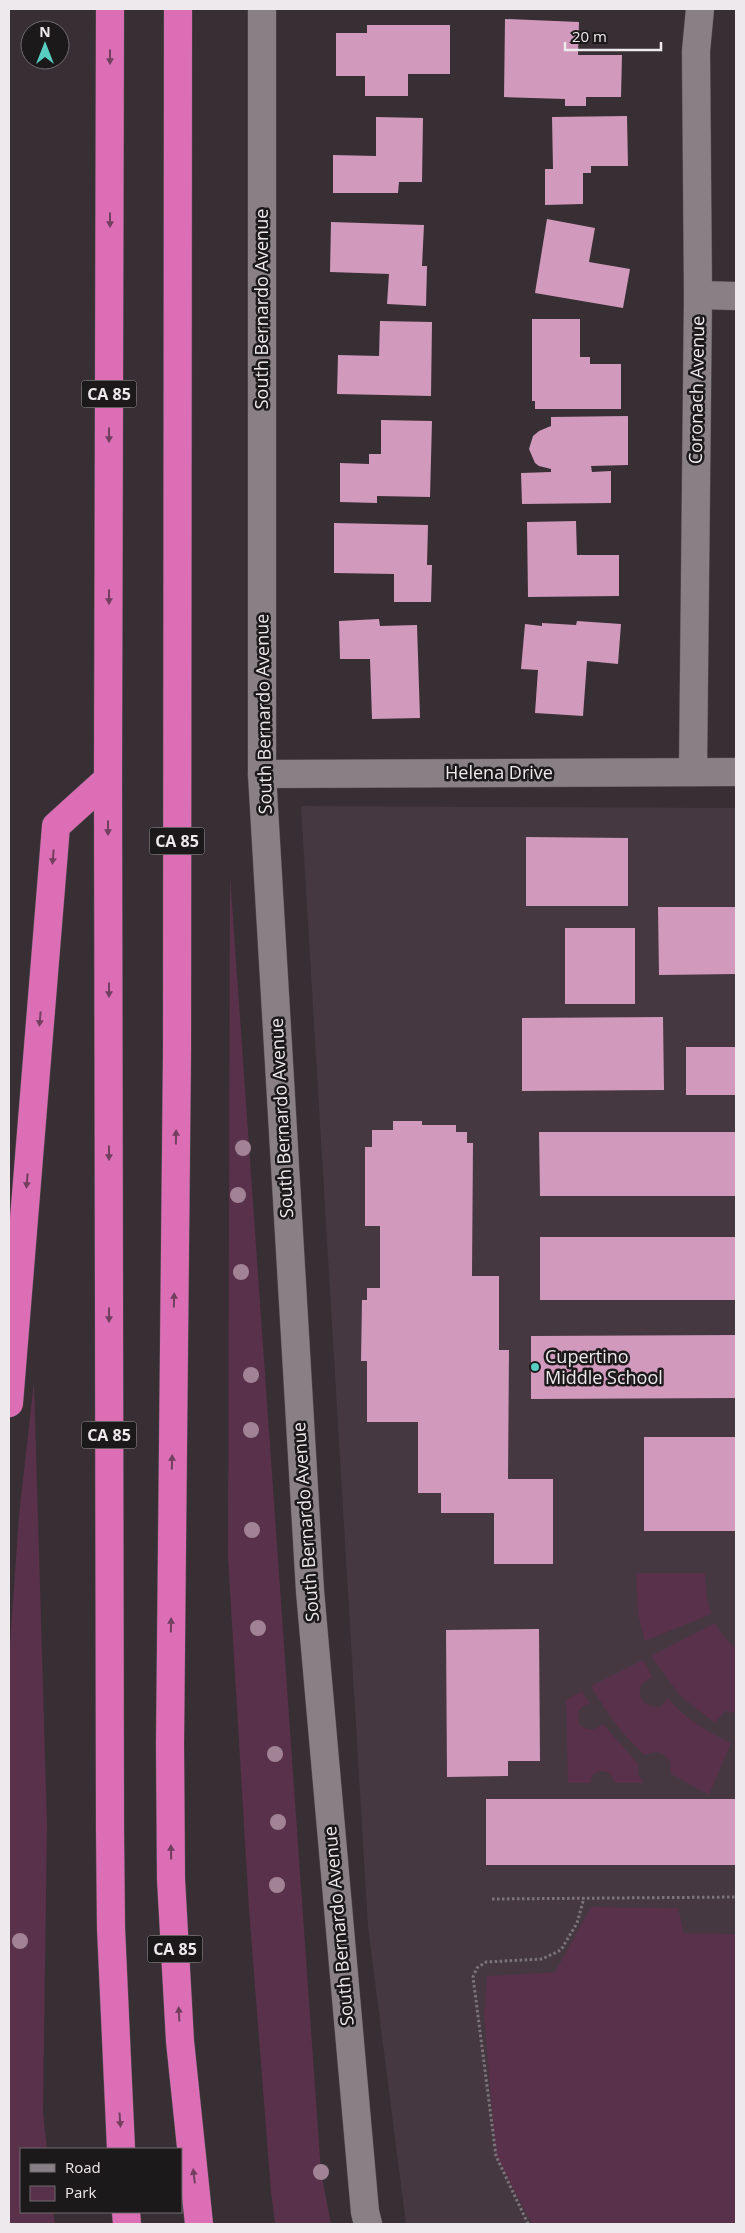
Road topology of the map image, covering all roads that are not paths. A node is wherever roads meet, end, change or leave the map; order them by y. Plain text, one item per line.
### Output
1 (110, 9) edge
2 (178, 9) edge
3 (262, 9) edge
4 (700, 9) edge
5 (698, 295) junction
6 (736, 296) edge
7 (693, 772) junction
8 (736, 772) edge
9 (262, 774) junction
10 (108, 779) junction
11 (9, 1403) edge
12 (122, 2148) edge
13 (199, 2224) edge
14 (368, 2224) edge

1 -> 10 highway, CA 85
13 -> 2 highway, CA 85
3 - 9 street, South Bernardo Avenue
4 - 5 street, Coronach Avenue
5 - 6 street
5 - 7 street, Coronach Avenue
7 - 8 street, Helena Drive
7 - 9 street, Helena Drive
9 - 14 street, South Bernardo Avenue
10 -> 11 highway
10 -> 12 highway, CA 85

